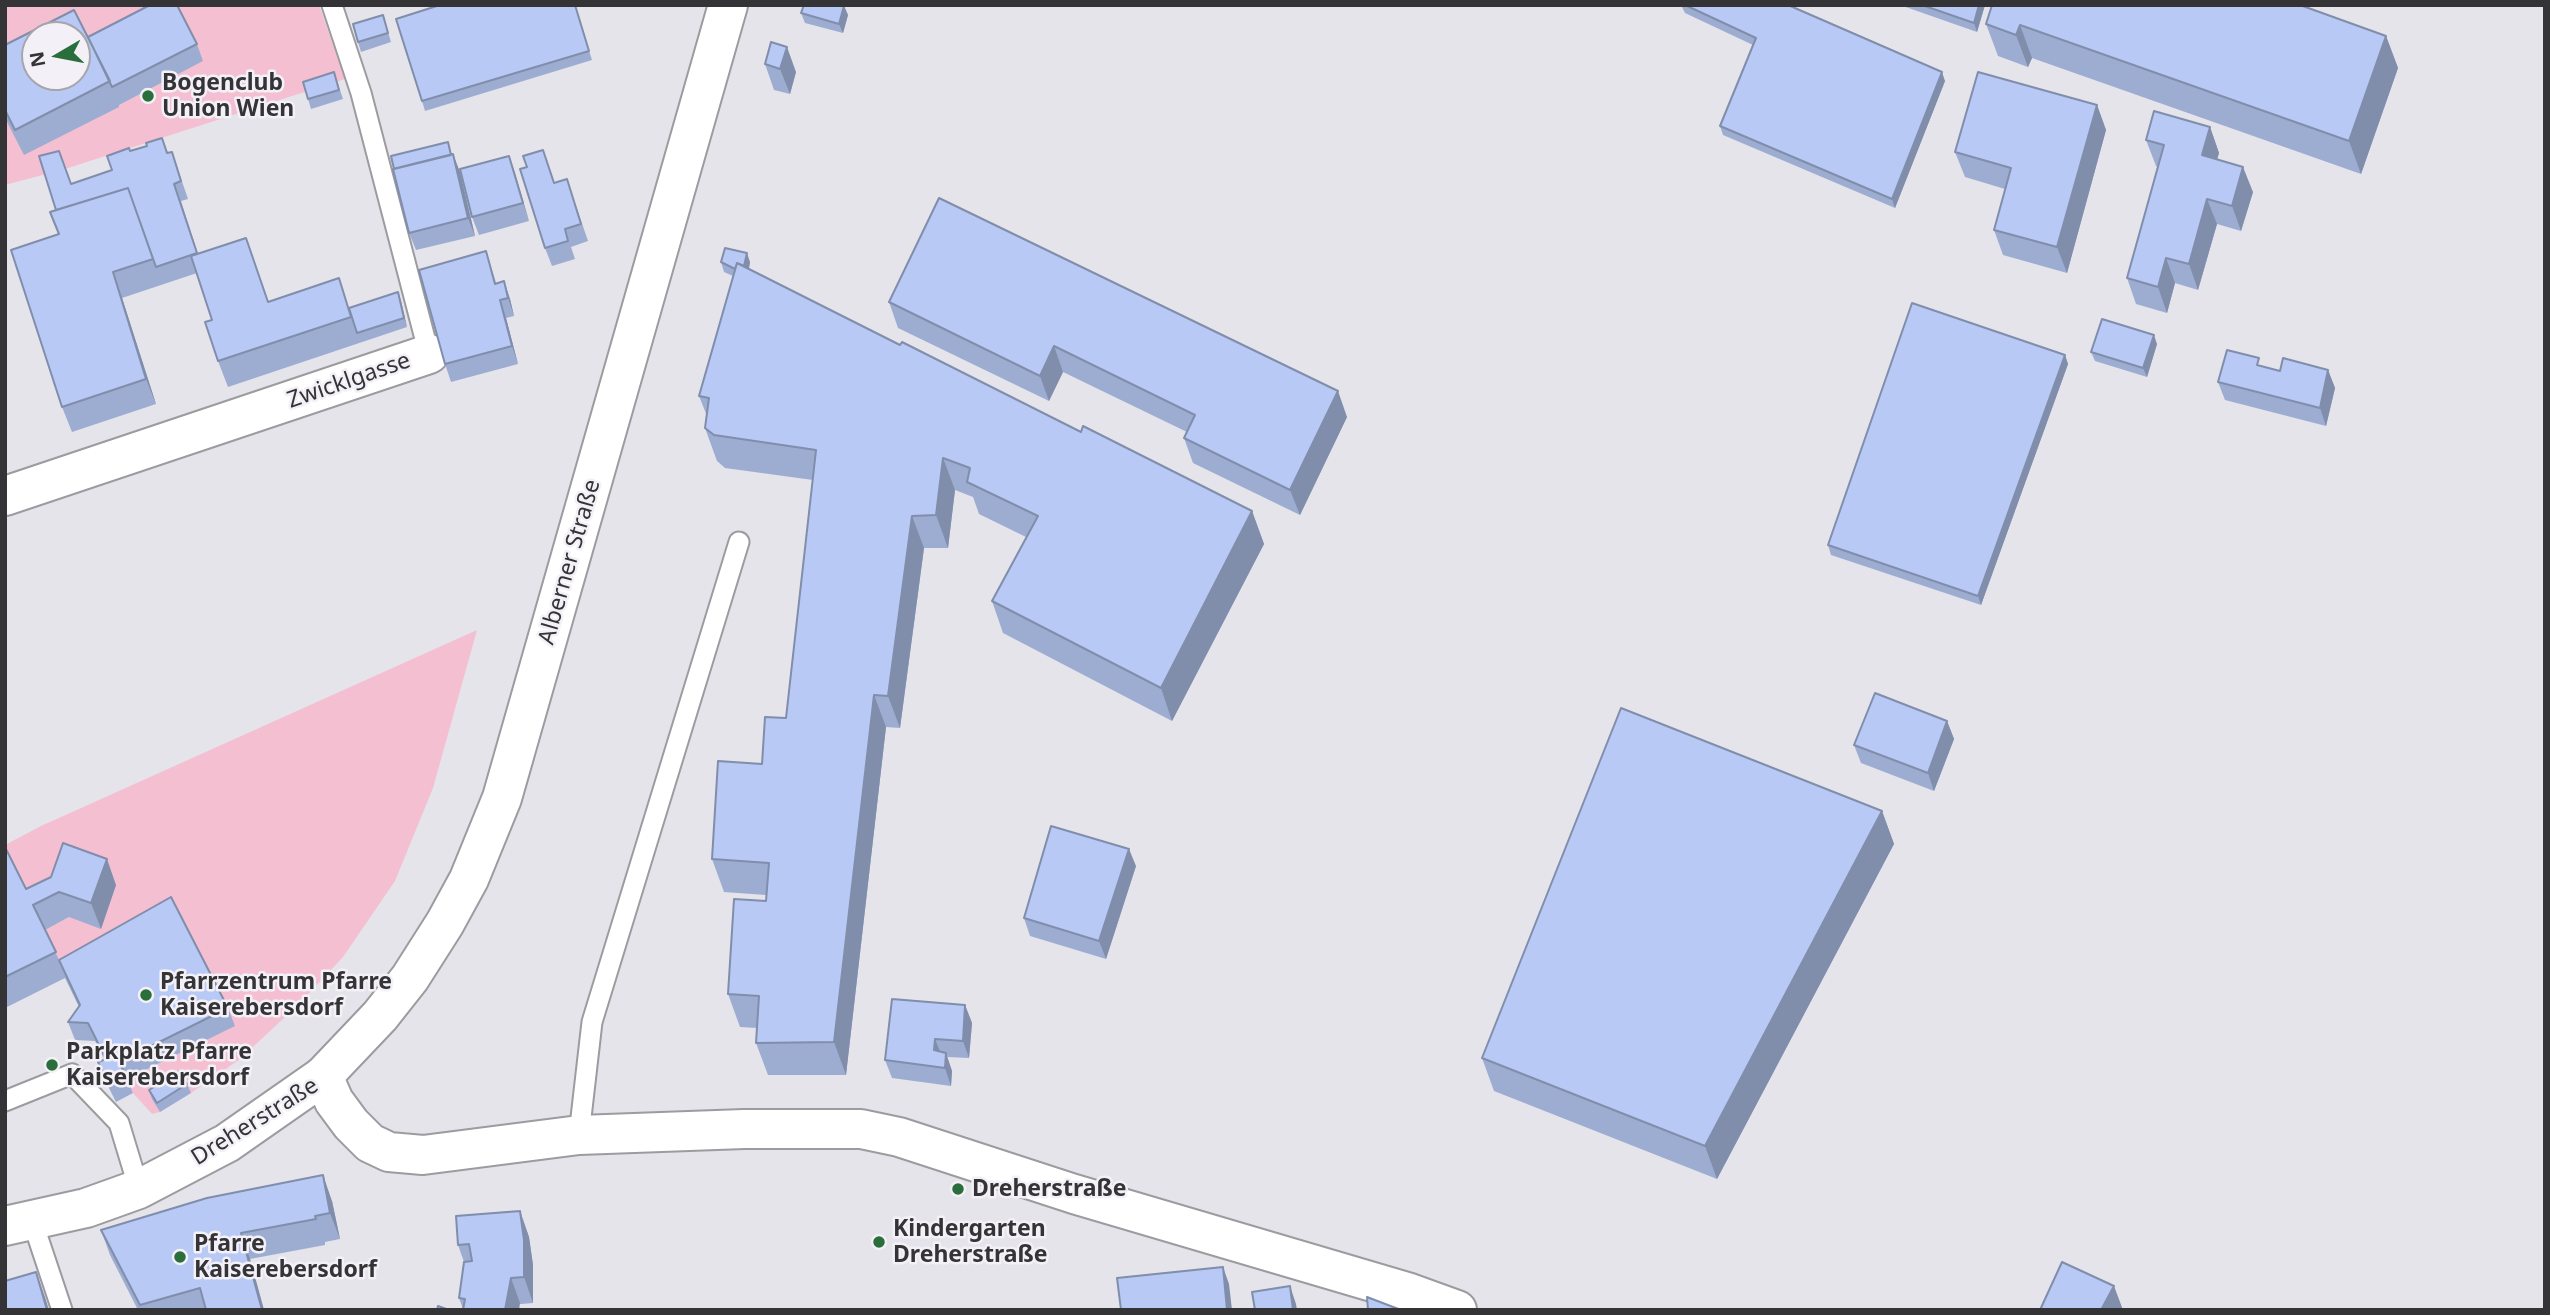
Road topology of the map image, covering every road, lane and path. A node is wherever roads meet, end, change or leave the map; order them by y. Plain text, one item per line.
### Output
1 (332, 5) edge
2 (728, 5) edge
3 (429, 354) joint
4 (5, 496) edge
5 (738, 542) dead end
6 (323, 1076) junction
7 (5, 1101) edge
8 (579, 1135) junction
9 (139, 1189) junction
10 (18, 1223) edge
11 (62, 1310) edge
12 (1457, 1310) edge

1 - 3 lane, Zwicklgasse
2 - 6 street, Alberner Straße
3 - 4 street, Zwicklgasse
5 - 8 lane
6 - 8 street, Dreherstraße
6 - 9 street, Dreherstraße
7 - 9 lane
8 - 12 street, Dreherstraße
9 - 10 street, Dreherstraße
10 - 11 lane

